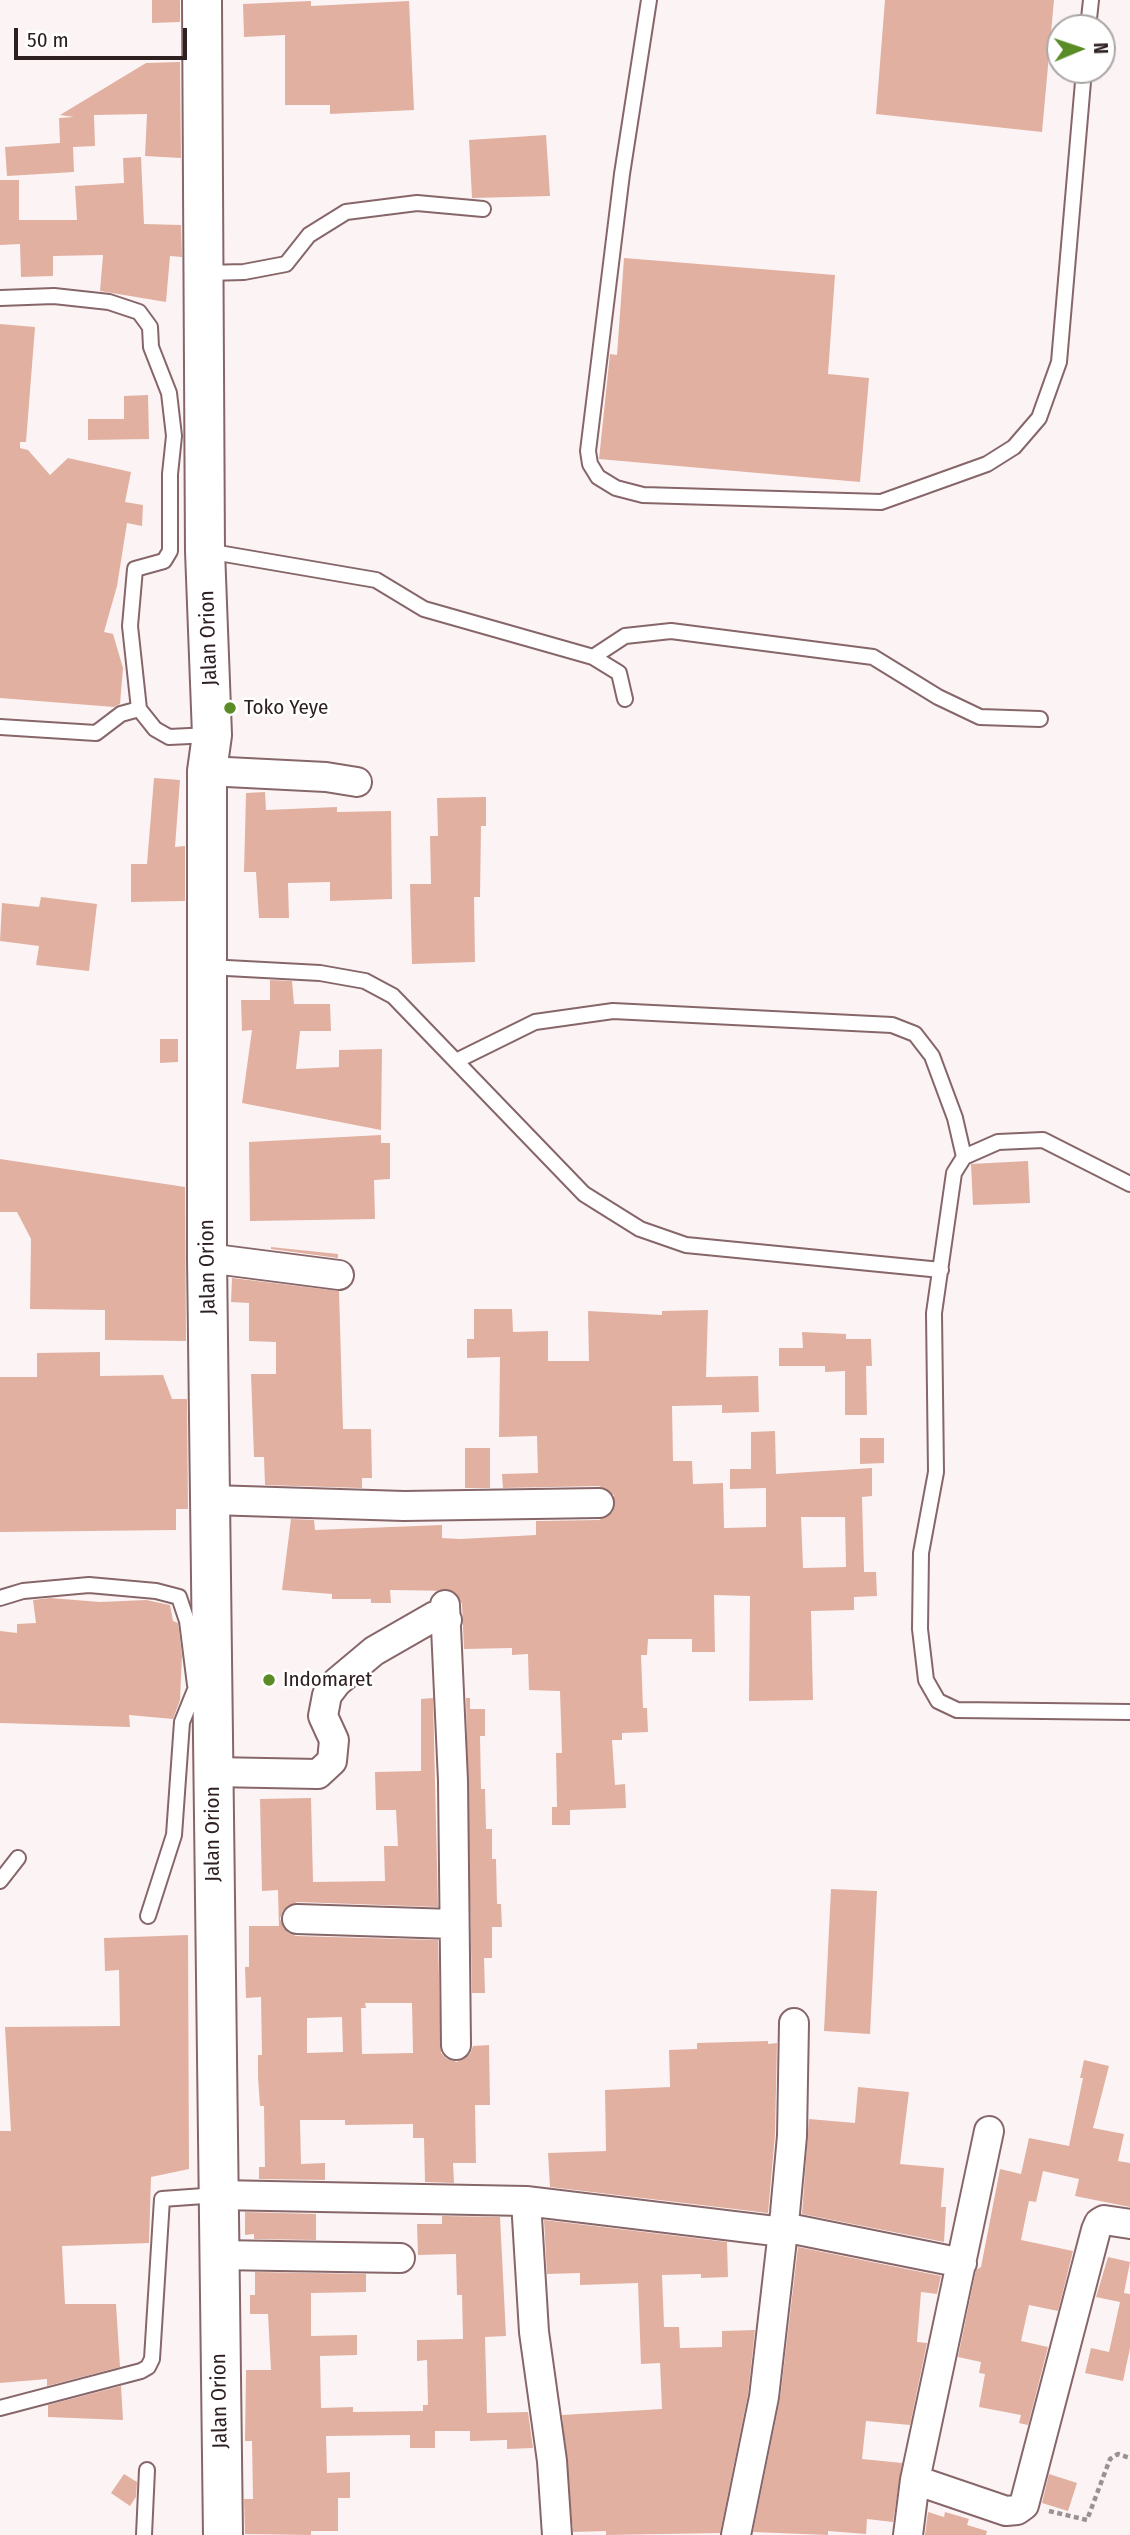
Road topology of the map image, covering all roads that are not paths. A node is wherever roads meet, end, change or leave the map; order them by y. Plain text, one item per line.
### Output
1 (202, 0) edge
2 (649, 0) edge
3 (1083, 84) edge
4 (483, 209) dead end
5 (205, 273) junction
6 (0, 298) edge
7 (205, 551) junction
8 (593, 657) junction
9 (625, 699) dead end
10 (139, 709) junction
11 (1040, 719) dead end
12 (0, 727) edge
13 (210, 753) junction
14 (357, 782) dead end
15 (208, 967) junction
16 (456, 1061) junction
17 (964, 1157) junction
18 (1130, 1184) edge
19 (207, 1258) junction
20 (941, 1270) junction
21 (339, 1276) dead end
22 (211, 1500) junction
23 (599, 1503) dead end
24 (0, 1598) edge
25 (204, 1694) junction
26 (1130, 1712) edge
27 (213, 1772) junction
28 (18, 1858) dead end
29 (0, 1881) edge
30 (148, 1916) dead end
31 (297, 1919) dead end
32 (453, 1924) junction
33 (793, 2023) dead end
34 (456, 2045) dead end
35 (989, 2132) dead end
36 (218, 2195) junction
37 (526, 2201) junction
38 (1130, 2224) edge
39 (783, 2229) junction
40 (218, 2255) junction
41 (400, 2258) dead end
42 (962, 2263) junction
43 (0, 2408) edge
44 (147, 2470) dead end
45 (915, 2480) junction
46 (144, 2535) edge
47 (223, 2535) edge
48 (557, 2535) edge
49 (736, 2535) edge
50 (908, 2535) edge

1 - 5 highway, Jalan Orion
2 - 3 lane
4 - 5 lane
5 - 7 highway, Jalan Orion
6 - 10 lane
7 - 8 lane
7 - 13 highway, Jalan Orion
8 - 9 lane
8 - 11 lane
10 - 12 lane
10 - 13 lane
13 - 14 street
13 - 15 highway, Jalan Orion
15 - 16 lane
15 - 19 highway, Jalan Orion
16 - 17 lane
16 - 20 lane
17 - 18 lane
17 - 20 lane
19 - 21 street
19 - 22 highway, Jalan Orion
20 - 26 lane
22 - 23 street
22 - 25 highway, Jalan Orion
24 - 25 lane
25 - 27 highway, Jalan Orion
25 - 30 lane
27 - 32 street
27 - 36 highway, Jalan Orion
28 - 29 lane
31 - 32 street
32 - 34 street
33 - 39 street
35 - 42 street
36 - 37 street
36 - 40 highway, Jalan Orion
36 - 43 lane
37 - 39 street
37 - 48 street
38 - 45 street
39 - 42 street
39 - 49 street
40 - 41 street
40 - 47 highway, Jalan Orion
42 - 45 street
44 - 46 lane
45 - 50 street

